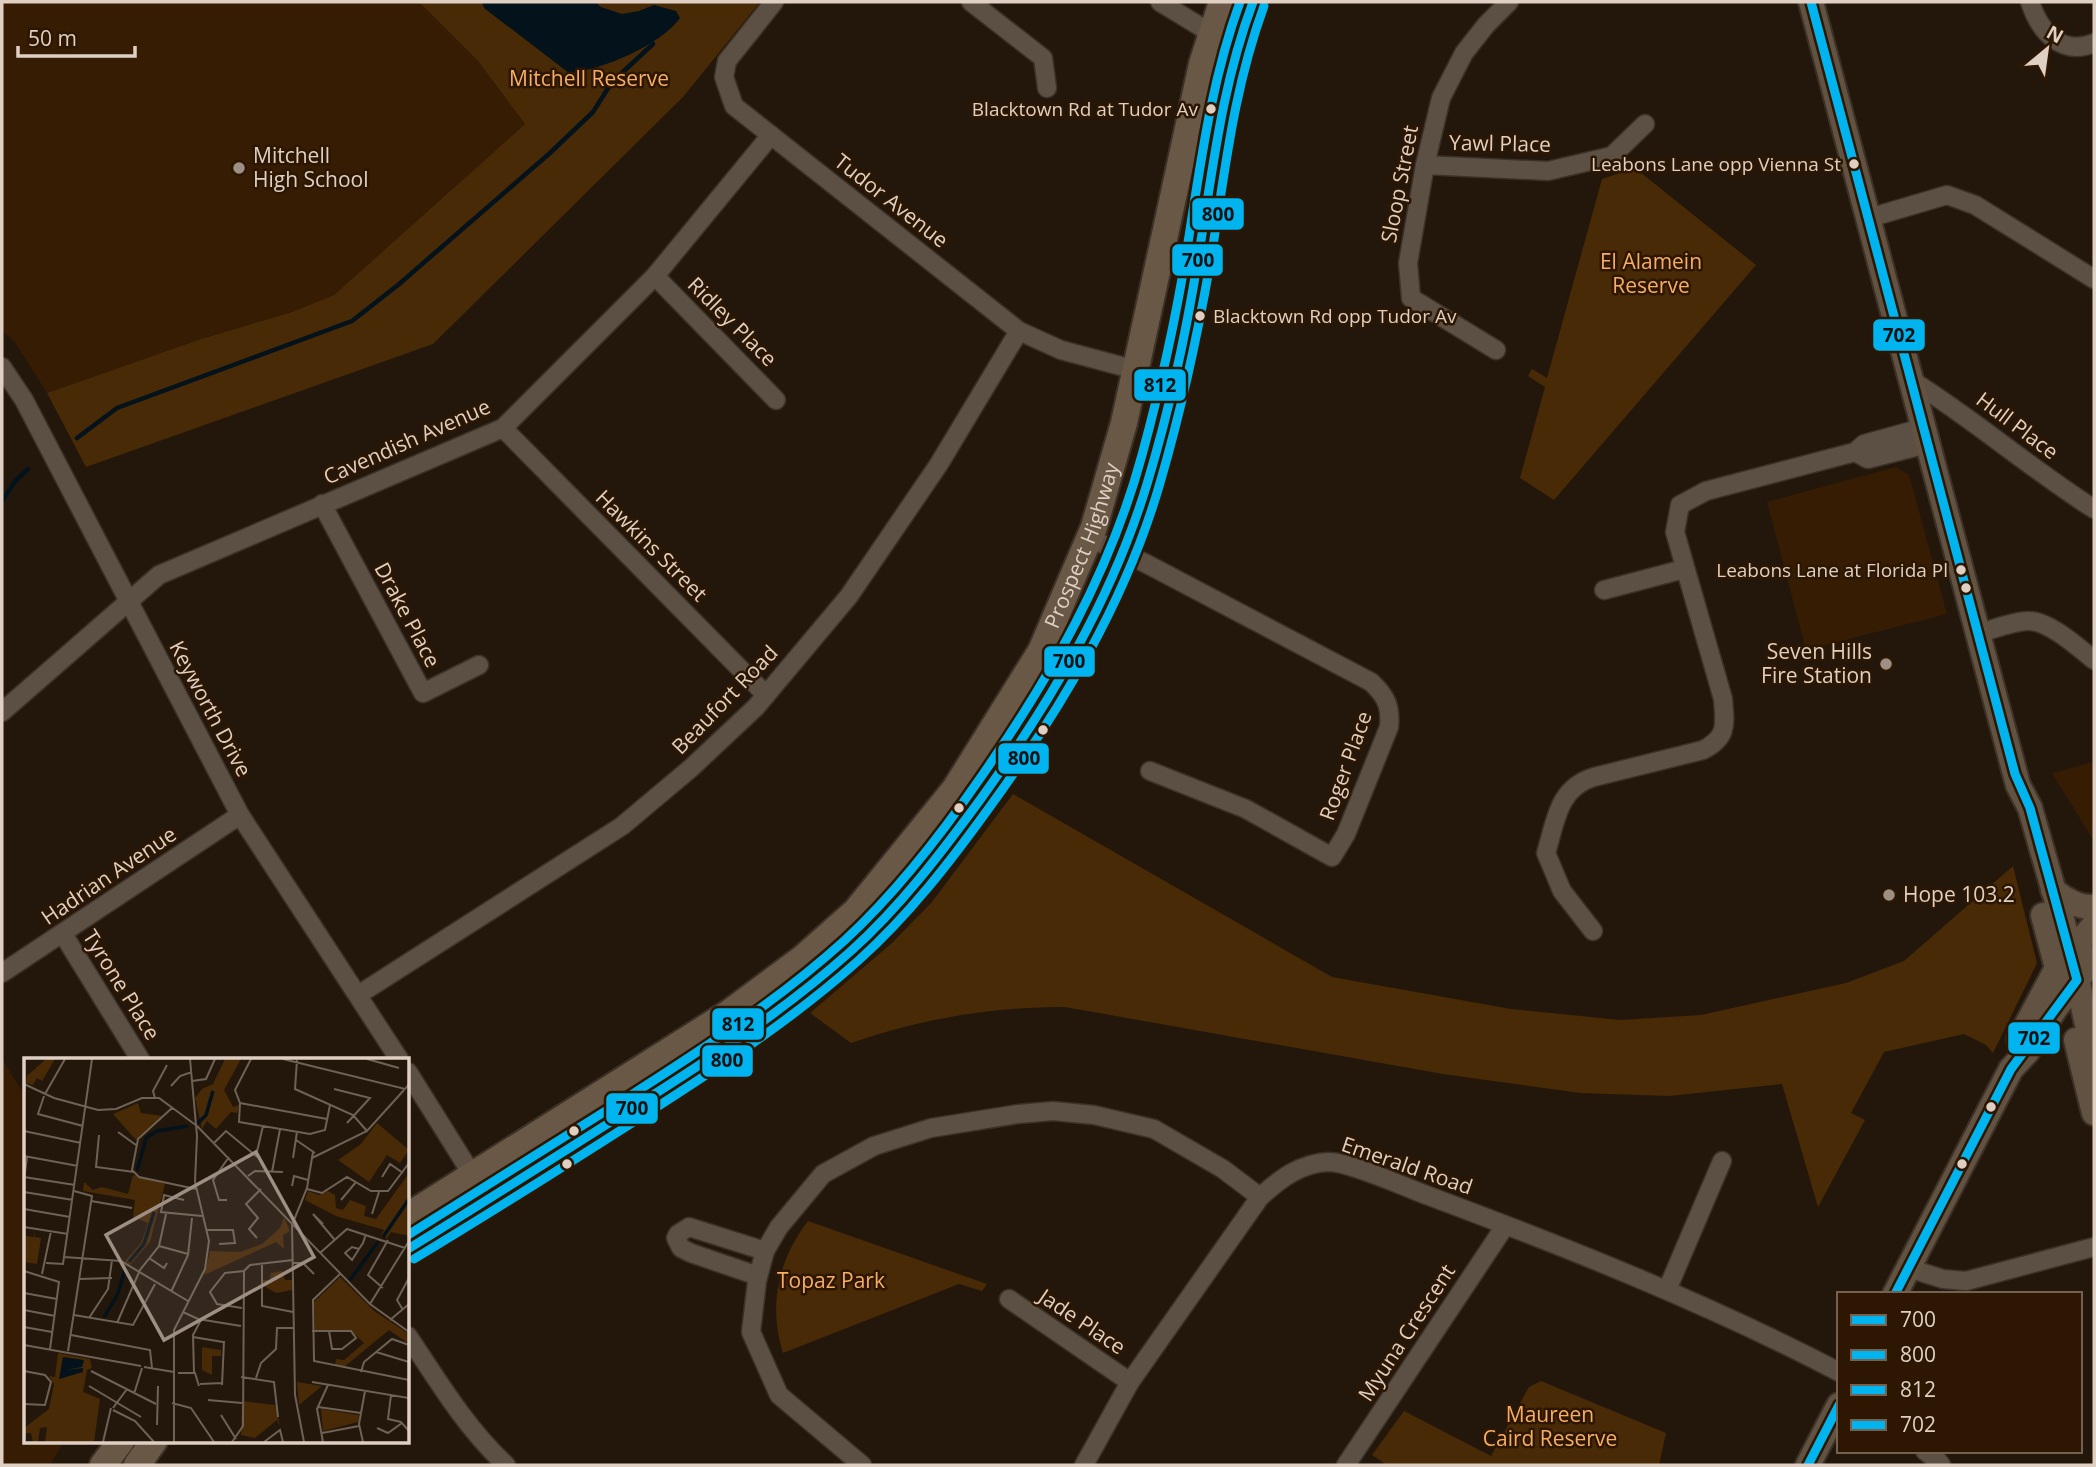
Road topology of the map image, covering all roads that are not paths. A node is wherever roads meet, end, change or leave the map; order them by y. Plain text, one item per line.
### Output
1 (774, 2) edge
2 (971, 2) edge
3 (1160, 2) edge
4 (1222, 2) edge
5 (1253, 2) edge
6 (1510, 2) edge
7 (1811, 2) edge
8 (2030, 2) edge
9 (1211, 34) junction
10 (2094, 43) edge
11 (1236, 47) junction
12 (1047, 88) dead end
13 (1645, 124) dead end
14 (771, 135) junction
15 (1425, 165) junction
16 (1869, 218) junction
17 (655, 276) junction
18 (2094, 279) edge
19 (1019, 331) junction
20 (1496, 350) dead end
21 (2, 367) edge
22 (1136, 370) junction
23 (1912, 380) junction
24 (776, 400) dead end
25 (503, 428) junction
26 (1924, 436) junction
27 (322, 504) junction
28 (2094, 509) edge
29 (1089, 538) junction
30 (1124, 553) junction
31 (1684, 569) junction
32 (1604, 590) dead end
33 (128, 601) junction
34 (1978, 634) junction
35 (2094, 660) edge
36 (479, 666) dead end
37 (766, 695) junction
38 (2, 712) edge
39 (1150, 771) dead end
40 (2018, 785) junction
41 (240, 815) junction
42 (2053, 890) junction
43 (2094, 907) edge
44 (2094, 925) edge
45 (1593, 931) dead end
46 (63, 934) junction
47 (2094, 958) edge
48 (2, 973) edge
49 (2067, 974) junction
50 (358, 995) junction
51 (2035, 1040) junction
52 (2087, 1055) edge
53 (139, 1058) edge
54 (398, 1058) edge
55 (2011, 1069) junction
56 (410, 1075) edge
57 (2094, 1113) edge
58 (1722, 1161) dead end
59 (474, 1174) junction
60 (1260, 1197) junction
61 (488, 1200) junction
62 (410, 1215) edge
63 (1505, 1226) junction
64 (2094, 1247) edge
65 (410, 1248) edge
66 (765, 1251) junction
67 (1908, 1268) junction
68 (758, 1276) junction
69 (1667, 1290) junction
70 (1896, 1292) edge
71 (1009, 1299) dead end
72 (410, 1339) edge
73 (1837, 1371) edge
74 (1130, 1382) junction
75 (1837, 1409) edge
76 (120, 1442) edge
77 (153, 1442) edge
78 (1928, 1453) edge
79 (103, 1465) edge
80 (137, 1465) edge
81 (506, 1465) edge
82 (863, 1465) edge
83 (1084, 1465) edge
84 (1346, 1465) edge
85 (1808, 1465) edge
86 (1941, 1465) edge

1 - 14 street, Tudor Avenue
2 - 12 street
3 - 9 street
4 - 9 main road, Prospect Highway
5 - 11 main road
6 - 15 street, Sloop Street
7 - 16 street
8 - 10 street
9 - 11 street
9 - 22 main road, Prospect Highway
11 - 30 main road
13 - 15 street, Yawl Place
14 - 17 street, Cavendish Avenue
14 - 19 street, Tudor Avenue
15 - 20 street, Sloop Street
16 - 18 street
16 - 23 street
17 - 24 street, Ridley Place
17 - 25 street, Cavendish Avenue
19 - 22 street, Tudor Avenue
19 - 37 street, Beaufort Road
21 - 33 street, Keyworth Drive
22 - 29 main road, Prospect Highway
23 - 26 street
23 - 28 street, Hull Place
25 - 27 street, Cavendish Avenue
25 - 37 street, Hawkins Street
26 - 31 street
26 - 34 street
27 - 33 street, Cavendish Avenue
27 - 36 street, Drake Place
29 - 30 street, Roger Place
29 - 59 main road, Prospect Highway
30 - 39 street, Roger Place
30 - 61 main road
31 - 32 street
31 - 45 street
33 - 38 street, Cavendish Avenue
33 - 41 street, Keyworth Drive
34 - 35 street
34 - 40 street
37 - 50 street, Beaufort Road
40 - 42 street
40 - 49 street
41 - 46 street, Hadrian Avenue
41 - 50 street, Keyworth Drive
42 - 43 street
42 - 49 street
44 - 49 street
46 - 48 street, Hadrian Avenue
46 - 53 street, Tyrone Place
47 - 49 street
49 - 51 street
49 - 52 street
49 - 55 street
50 - 54 street, Keyworth Drive
51 - 52 street
51 - 55 street
52 - 57 street
55 - 67 street
56 - 59 street
58 - 69 street
59 - 61 street
59 - 62 main road, Prospect Highway
60 - 63 street, Emerald Road
60 - 66 street
60 - 74 street, Emerald Road
61 - 65 main road
63 - 69 street, Emerald Road
63 - 84 street, Myuna Crescent
64 - 67 street
66 - 68 street
66 - 68 street
67 - 70 street
68 - 82 street
69 - 73 street, Emerald Road
71 - 74 street, Jade Place
72 - 81 street
74 - 83 street, Emerald Road
75 - 85 street
76 - 79 main road
77 - 80 main road
78 - 86 street

